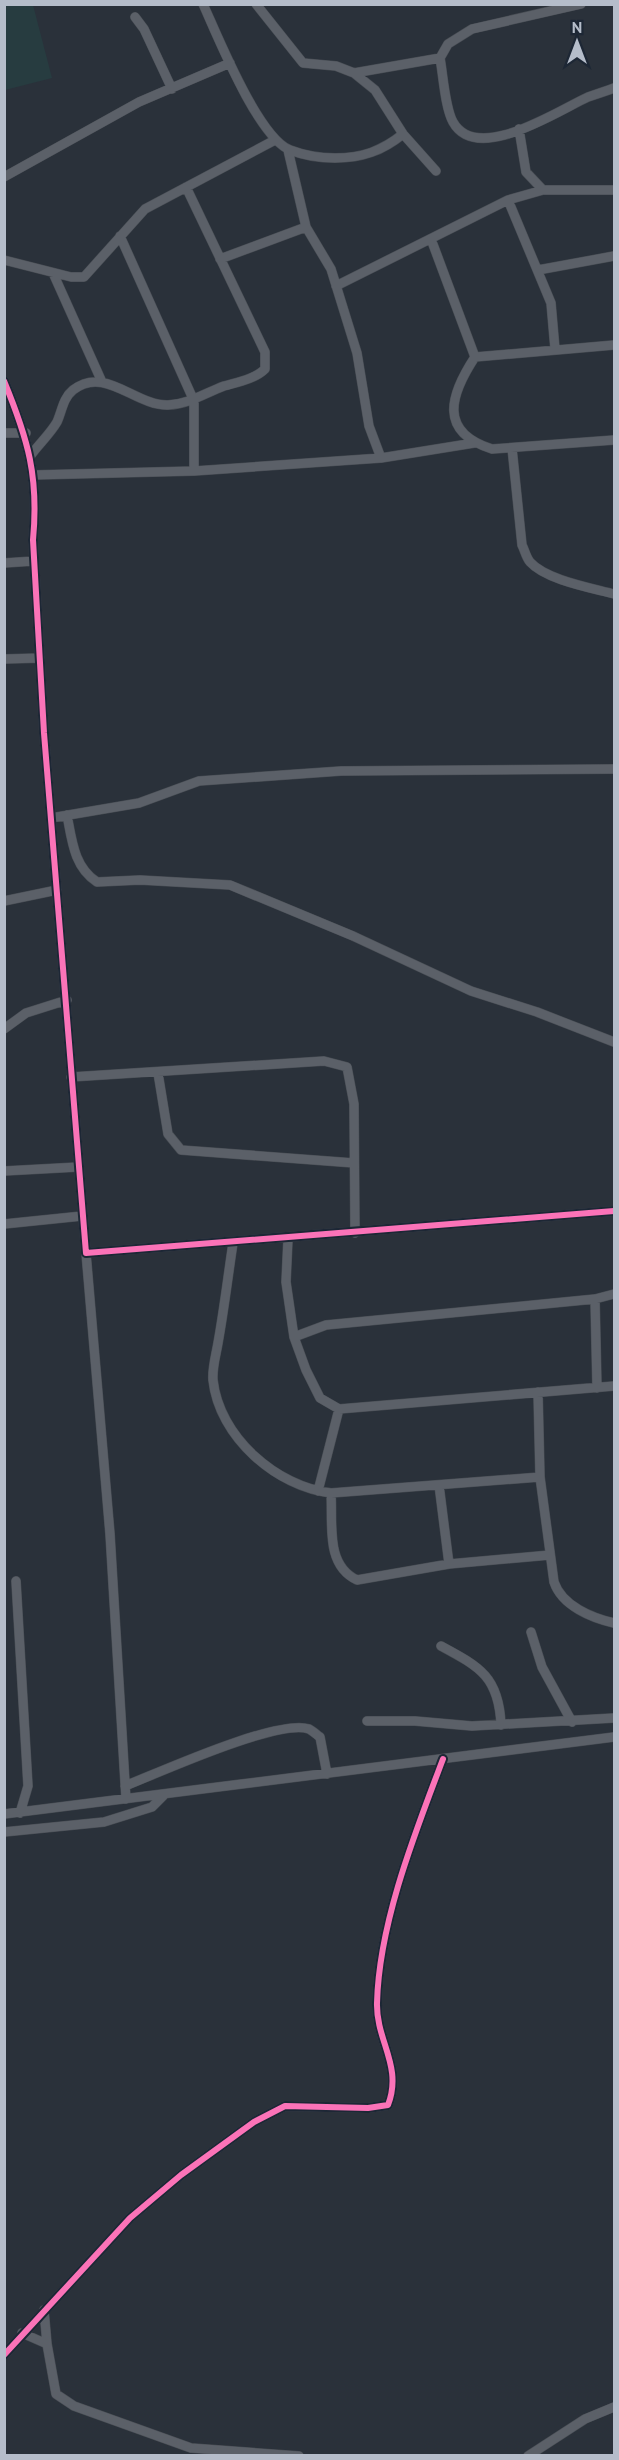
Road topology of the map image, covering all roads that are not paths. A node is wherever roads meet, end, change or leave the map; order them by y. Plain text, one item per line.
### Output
1 (203, 4) edge
2 (256, 4) edge
3 (581, 4) edge
4 (135, 17) dead end
5 (440, 58) junction
6 (230, 63) junction
7 (354, 73) junction
8 (615, 88) edge
9 (172, 89) junction
10 (519, 129) junction
11 (403, 134) junction
12 (276, 140) junction
13 (288, 150) junction
14 (436, 171) dead end
15 (4, 177) edge
16 (186, 187) junction
17 (543, 190) junction
18 (615, 190) edge
19 (508, 200) junction
20 (306, 227) junction
21 (120, 236) junction
22 (431, 239) junction
23 (615, 256) edge
24 (220, 259) junction
25 (4, 260) edge
26 (538, 270) junction
27 (53, 273) junction
28 (336, 286) junction
29 (615, 345) edge
30 (555, 349) junction
31 (475, 357) junction
32 (4, 381) edge
33 (102, 382) junction
34 (194, 400) junction
35 (4, 433) edge
36 (26, 433) junction
37 (615, 440) edge
38 (474, 443) junction
39 (512, 448) junction
40 (31, 455) junction
41 (381, 458) junction
42 (194, 471) junction
43 (33, 475) junction
44 (34, 561) junction
45 (4, 563) edge
46 (615, 594) edge
47 (40, 658) junction
48 (4, 659) edge
49 (615, 770) edge
50 (67, 815) junction
51 (51, 818) junction
52 (57, 891) junction
53 (4, 901) edge
54 (67, 1000) junction
55 (4, 1029) edge
56 (615, 1042) edge
57 (158, 1072) junction
58 (71, 1077) junction
59 (354, 1163) junction
60 (78, 1167) junction
61 (4, 1171) edge
62 (615, 1211) edge
63 (82, 1216) junction
64 (4, 1224) edge
65 (355, 1233) junction
66 (288, 1239) junction
67 (233, 1243) junction
68 (86, 1253) junction
69 (615, 1294) edge
70 (595, 1299) junction
71 (294, 1337) junction
72 (615, 1386) edge
73 (597, 1388) junction
74 (538, 1392) junction
75 (339, 1409) junction
76 (540, 1476) junction
77 (439, 1485) junction
78 (318, 1491) junction
79 (331, 1493) junction
80 (550, 1555) junction
81 (449, 1564) junction
82 (16, 1581) dead end
83 (615, 1623) edge
84 (531, 1632) dead end
85 (441, 1646) dead end
86 (615, 1718) edge
87 (367, 1721) dead end
88 (572, 1722) junction
89 (501, 1725) junction
90 (615, 1737) edge
91 (443, 1759) junction
92 (327, 1774) junction
93 (125, 1786) junction
94 (165, 1794) junction
95 (126, 1799) junction
96 (20, 1813) junction
97 (4, 1814) edge
98 (4, 1832) edge
99 (44, 2310) junction
100 (22, 2333) junction
101 (47, 2344) junction
102 (4, 2355) edge
103 (615, 2407) edge
104 (299, 2456) edge
105 (528, 2456) edge

1 - 6 street
2 - 7 street
3 - 5 street
4 - 9 street
5 - 7 street
5 - 10 street
6 - 9 street
6 - 12 street
7 - 11 street
8 - 10 street
9 - 15 street
10 - 17 street
11 - 13 street
11 - 14 street
12 - 13 street
12 - 16 street
13 - 20 street
16 - 21 street
16 - 24 street
17 - 18 street
17 - 19 street
19 - 22 street
19 - 26 street
20 - 24 street
20 - 28 street
21 - 27 street
21 - 34 street
22 - 28 street
22 - 31 street
23 - 26 street
24 - 34 street
25 - 27 street
26 - 30 street
27 - 33 street
28 - 41 street
29 - 30 street
30 - 31 street
31 - 38 street
32 - 36 street
33 - 34 street
33 - 40 street
34 - 42 street
35 - 36 street
36 - 40 street
37 - 39 street
38 - 39 street
38 - 41 street
39 - 46 street
40 - 43 street
41 - 42 street
42 - 43 street
43 - 44 street
44 - 45 street
44 - 47 street
47 - 48 street
47 - 51 street
49 - 50 street
50 - 51 street
50 - 56 street
51 - 52 street
52 - 53 street
52 - 54 street
54 - 55 street
54 - 58 street
57 - 58 street
57 - 59 street
57 - 59 street
58 - 60 street
59 - 65 street
60 - 61 street
60 - 63 street
62 - 65 street
63 - 64 street
63 - 68 street
65 - 66 street
66 - 67 street
66 - 71 street
67 - 68 street
67 - 78 street
68 - 93 street
69 - 70 street
70 - 71 street
70 - 73 street
71 - 75 street
72 - 73 street
73 - 74 street
74 - 75 street
74 - 76 street
75 - 78 street
76 - 77 street
76 - 80 street
77 - 79 street
77 - 81 street
78 - 79 street
79 - 81 street
80 - 81 street
80 - 83 street
82 - 96 street
84 - 88 street
85 - 89 street
86 - 88 street
87 - 89 street
88 - 89 street
90 - 91 street
91 - 92 street
91 - 99 street
92 - 93 street
92 - 94 street
93 - 95 street
94 - 95 street
94 - 98 street
95 - 96 street
96 - 97 street
99 - 100 street
99 - 101 street
100 - 101 street
100 - 102 street
101 - 104 street
103 - 105 street

